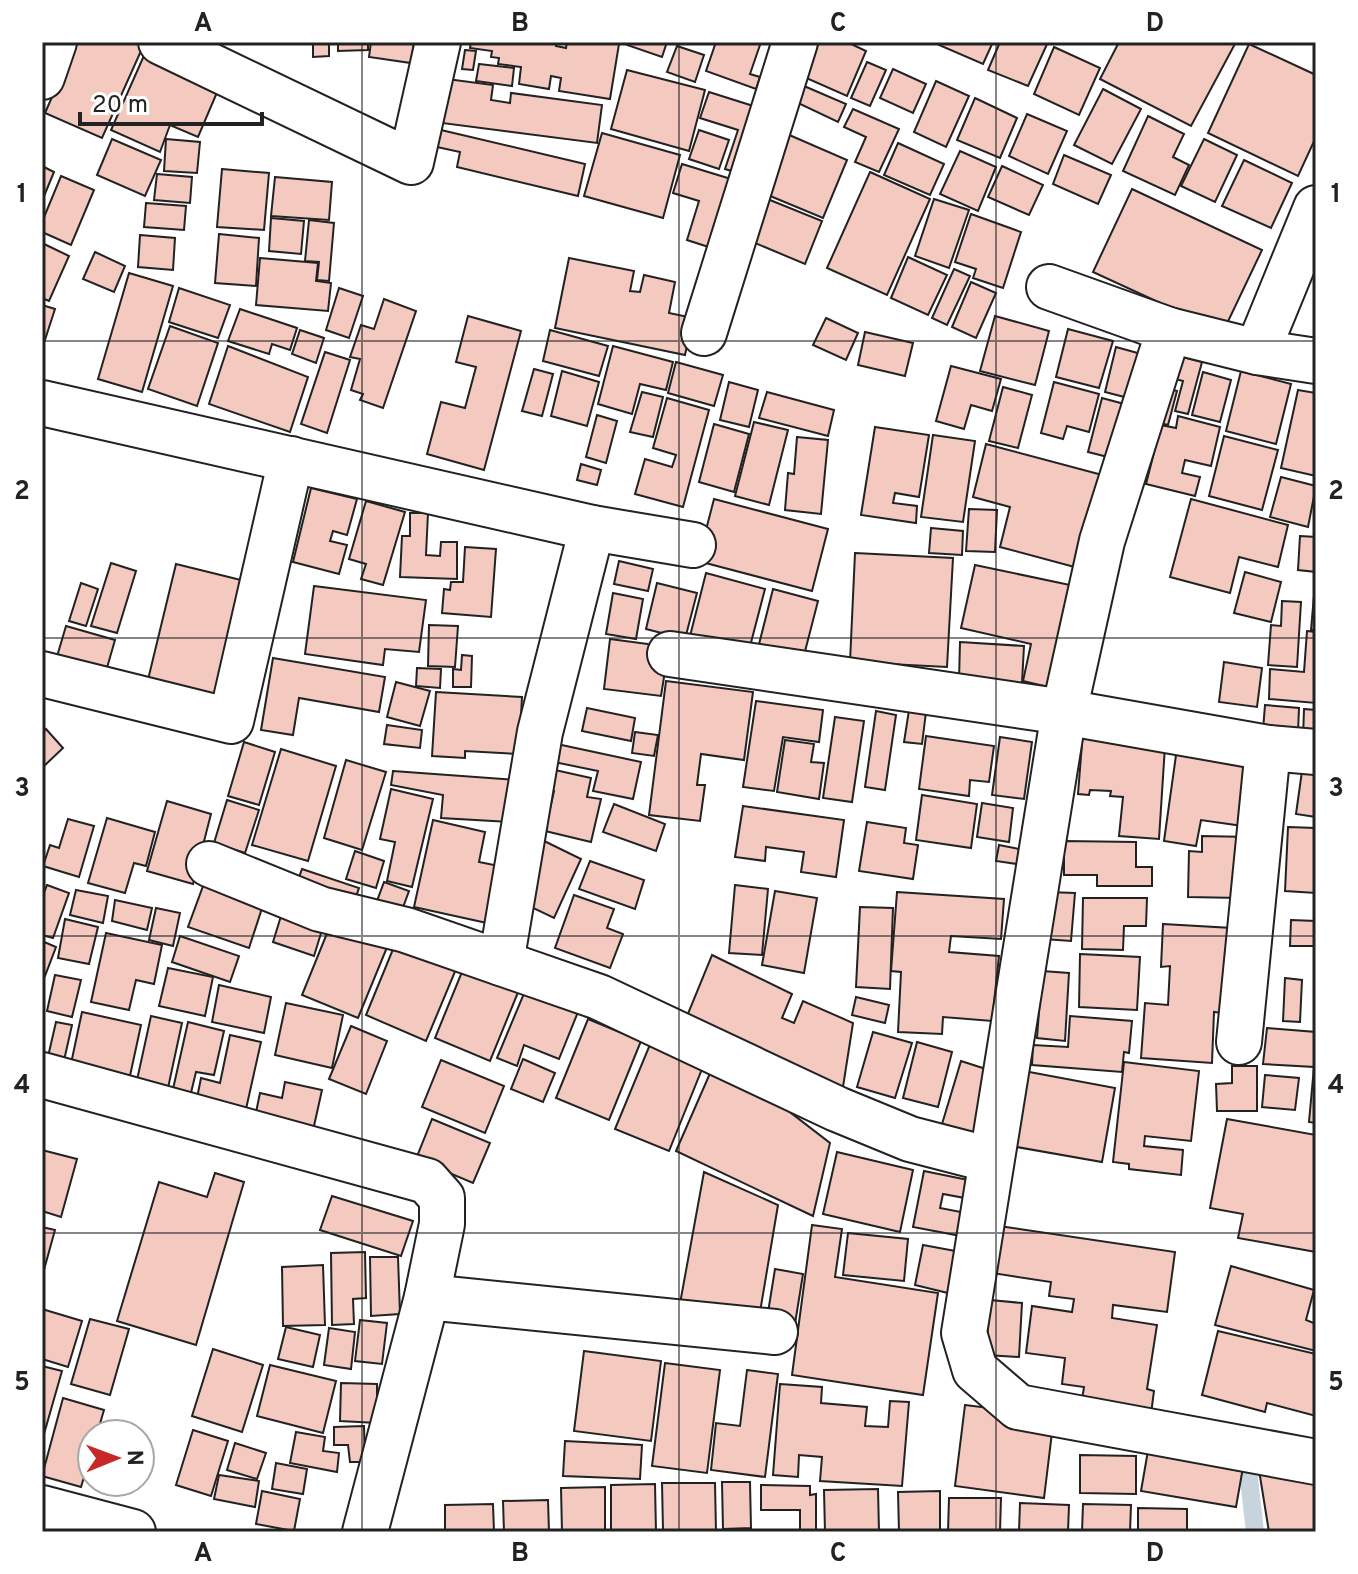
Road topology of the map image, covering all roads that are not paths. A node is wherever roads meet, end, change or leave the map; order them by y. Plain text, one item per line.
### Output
1 (54, 42) edge
2 (161, 42) edge
3 (438, 42) edge
4 (795, 42) edge
5 (42, 77) edge
6 (1316, 208) edge
7 (1049, 287) dead end
8 (1169, 330) junction
9 (704, 333) dead end
10 (1257, 352) junction
11 (1316, 361) edge
12 (42, 403) edge
13 (291, 459) junction
14 (592, 528) junction
15 (693, 545) dead end
16 (670, 654) dead end
17 (42, 674) edge
18 (1064, 712) junction
19 (1268, 748) junction
20 (1316, 752) edge
21 (209, 864) dead end
22 (501, 963) junction
23 (1239, 1042) dead end
24 (42, 1075) edge
25 (991, 1160) junction
26 (427, 1297) junction
27 (775, 1332) dead end
28 (1316, 1462) edge
29 (42, 1508) edge
30 (133, 1532) edge
31 (365, 1532) edge

1 - 5 street
2 - 3 street
4 - 9 street
6 - 10 street
7 - 8 street
8 - 10 street
8 - 18 street
10 - 11 street
12 - 13 street
13 - 14 street
13 - 17 street
14 - 15 street
14 - 22 street
16 - 18 street
18 - 19 street
18 - 25 street
19 - 20 street
19 - 23 street
21 - 22 street
22 - 25 street
24 - 26 street
25 - 28 street
26 - 27 street
26 - 31 street
29 - 30 street

